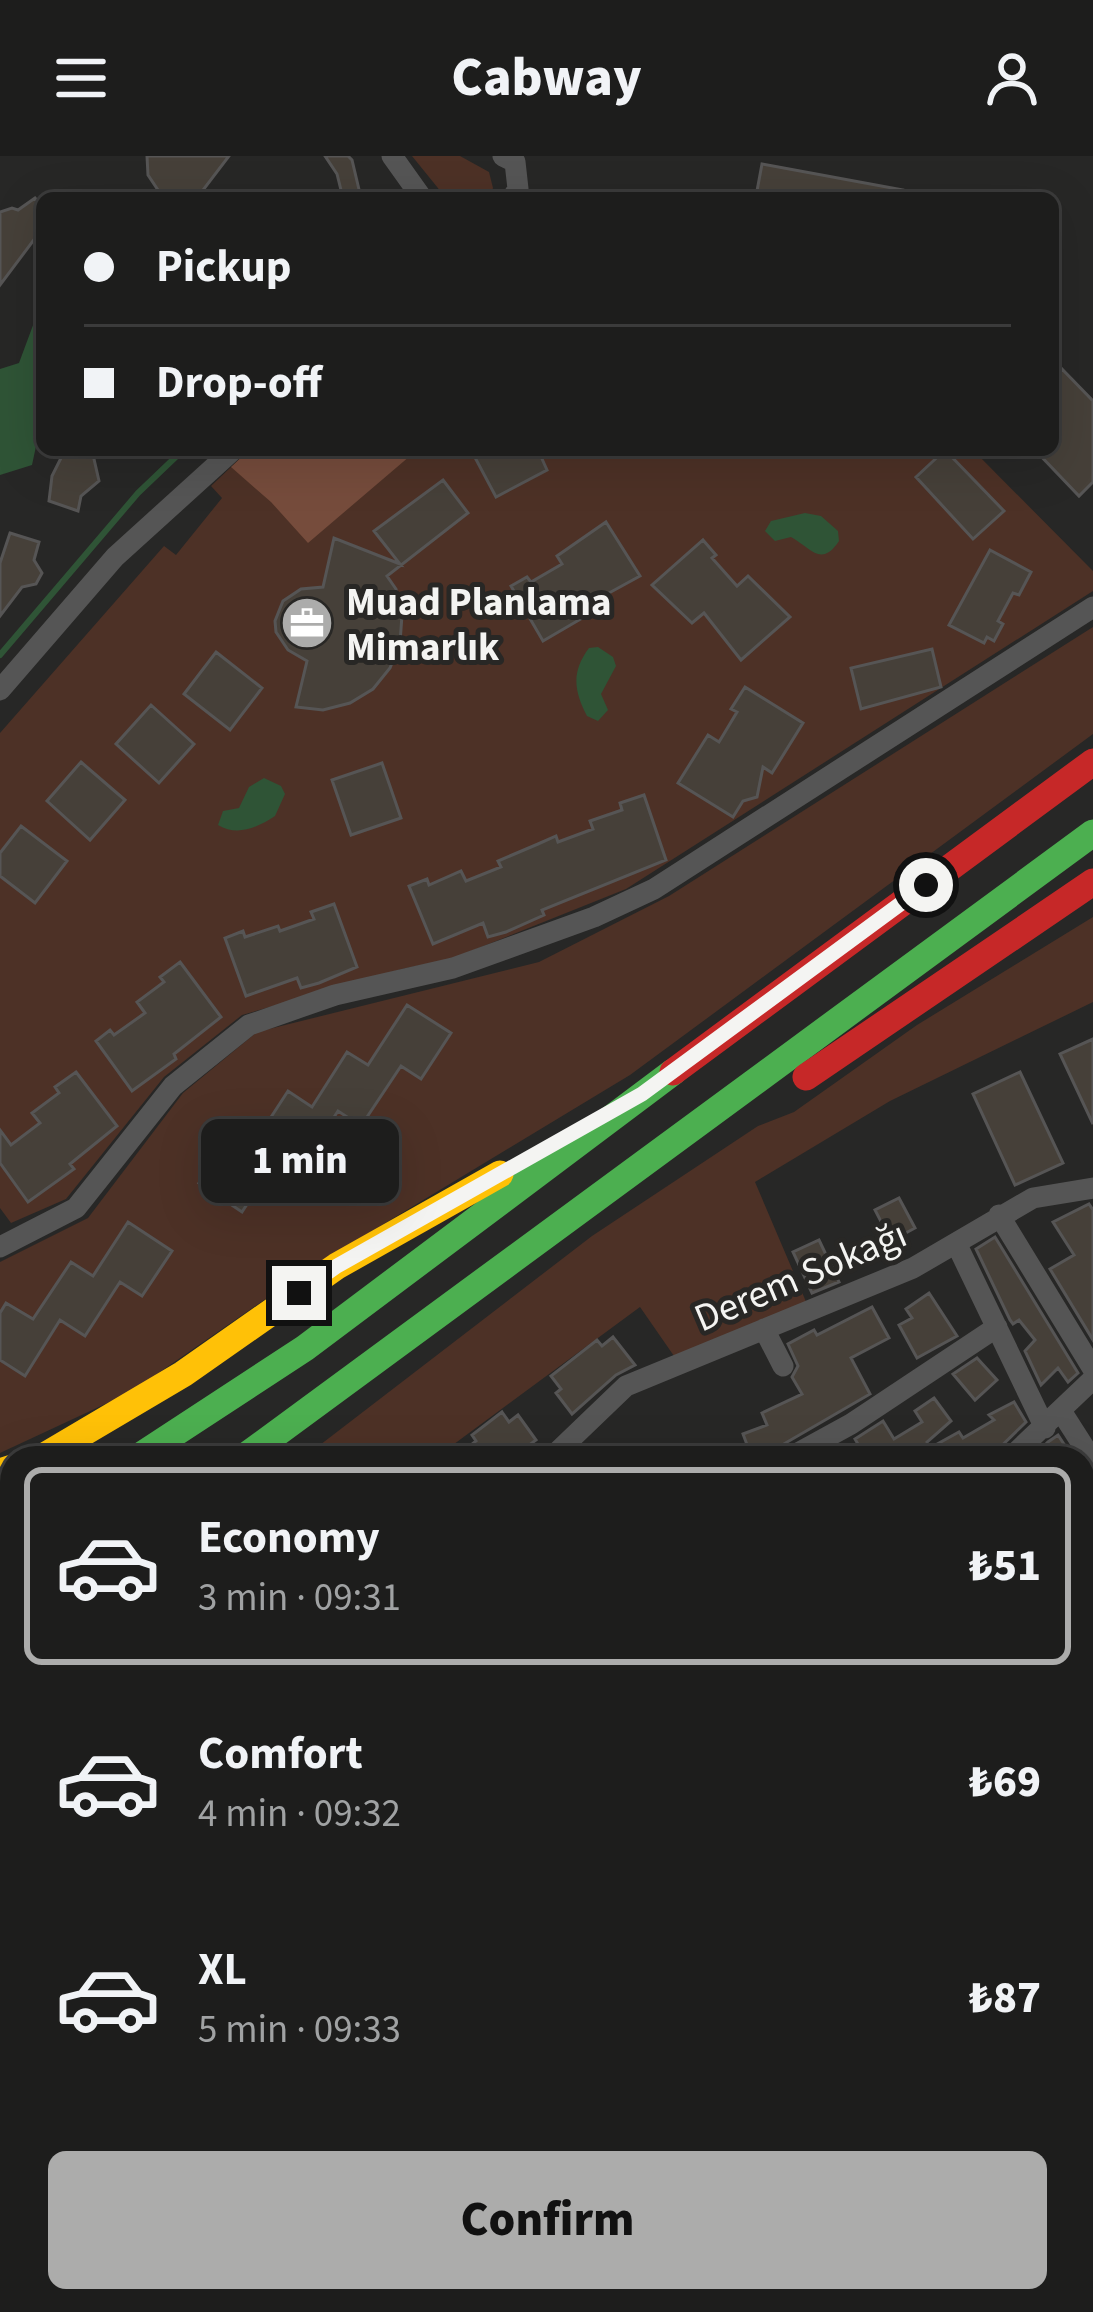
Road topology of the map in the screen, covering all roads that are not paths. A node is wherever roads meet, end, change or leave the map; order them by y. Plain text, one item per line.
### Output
1 (392, 156) edge
2 (503, 156) edge
3 (418, 192) edge
4 (515, 192) edge
5 (226, 456) edge
6 (1093, 607) edge
7 (0, 690) edge
8 (1093, 762) edge
9 (1093, 833) edge
10 (1093, 882) edge
11 (1093, 892) edge
12 (1013, 937) junction
13 (642, 1094) junction
14 (1093, 1187) edge
15 (582, 1207) junction
16 (999, 1215) junction
17 (957, 1245) junction
18 (0, 1247) edge
19 (997, 1327) junction
20 (764, 1329) junction
21 (783, 1366) dead end
22 (1093, 1369) edge
23 (1093, 1379) edge
24 (218, 1407) junction
25 (1053, 1420) junction
26 (61, 1446) edge
27 (156, 1446) edge
28 (166, 1446) edge
29 (262, 1446) edge
30 (563, 1446) edge
31 (811, 1446) edge
32 (1024, 1446) edge
33 (1078, 1446) edge

1 - 3 street
2 - 4 street
5 - 7 street
6 - 18 street
8 - 13 main road
9 - 15 main road
10 - 12 main road
11 - 12 main road
12 - 15 main road
13 - 24 main road
13 - 26 main road
14 - 16 street, Derem Sokağı
15 - 29 main road
16 - 17 street, Derem Sokağı
16 - 22 street
17 - 19 street
17 - 20 street, Derem Sokağı
19 - 25 street
19 - 31 street
20 - 21 street
20 - 30 street, Derem Sokağı
23 - 25 street
24 - 27 main road
24 - 28 main road
25 - 32 street
25 - 33 street

